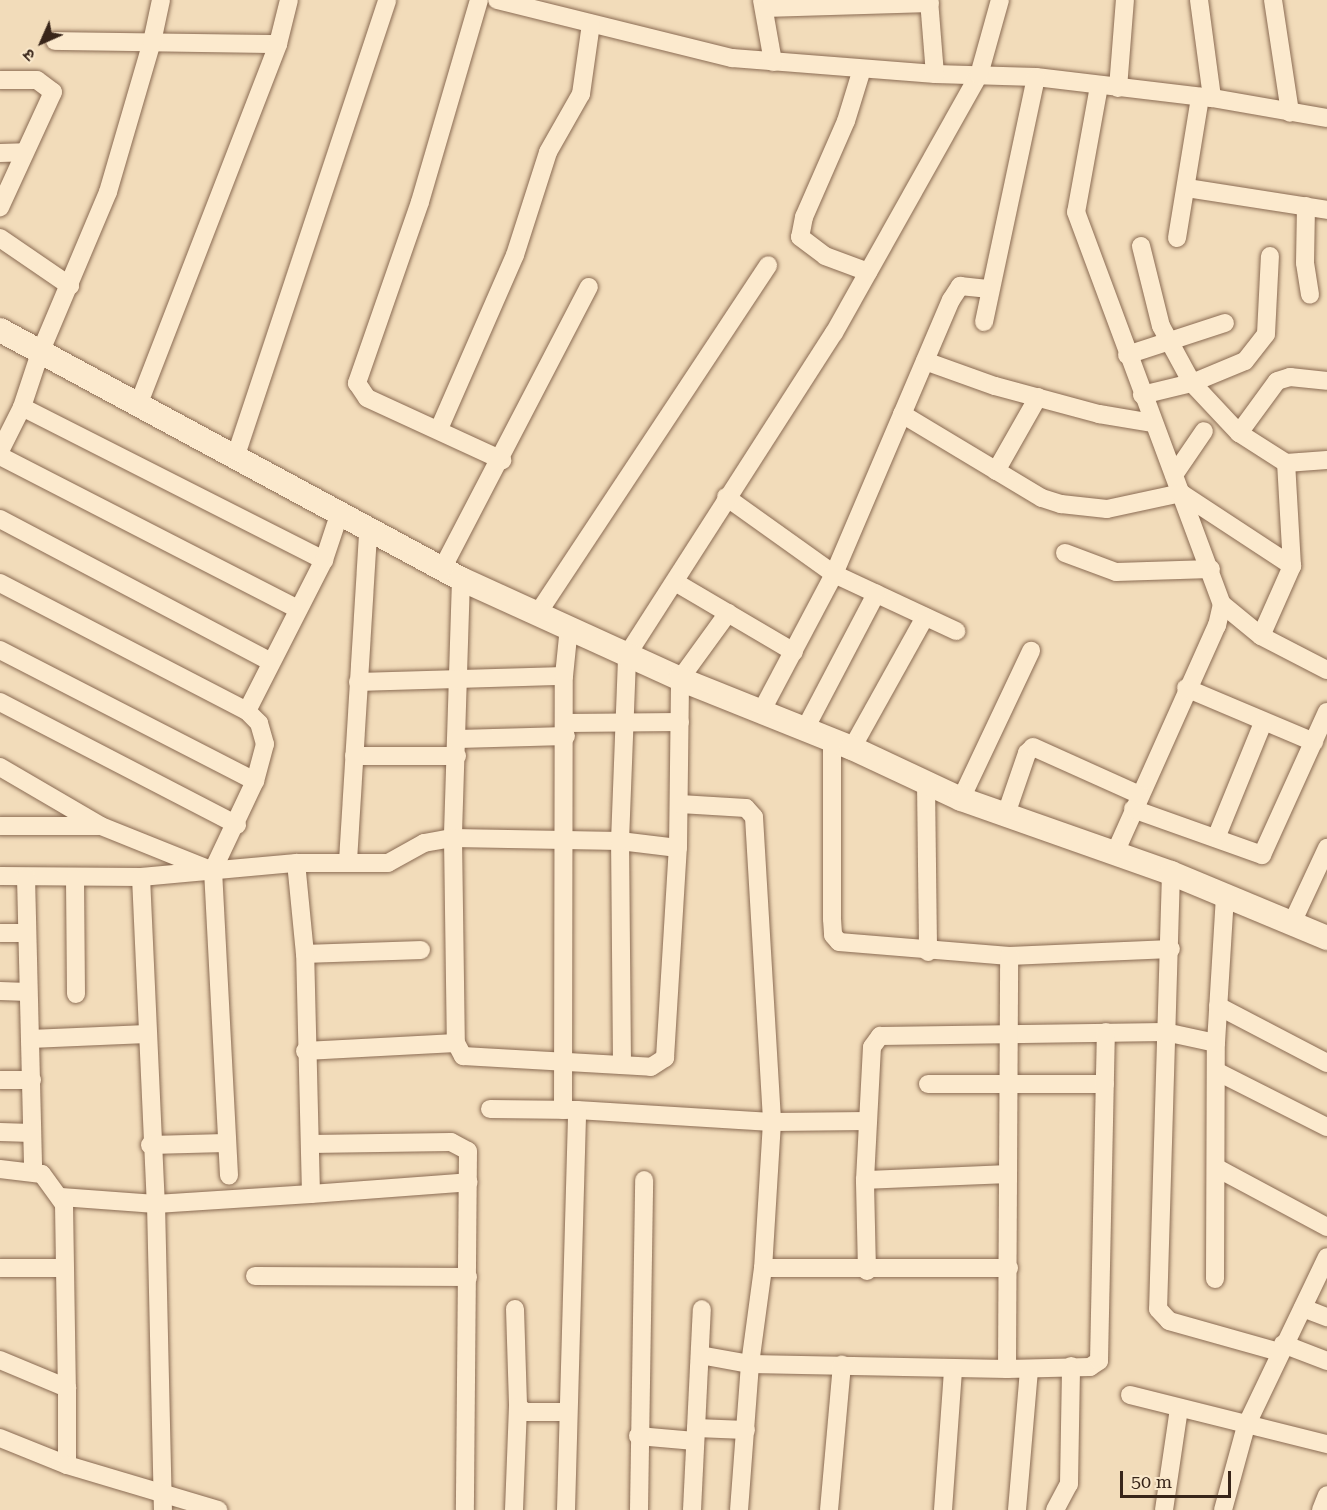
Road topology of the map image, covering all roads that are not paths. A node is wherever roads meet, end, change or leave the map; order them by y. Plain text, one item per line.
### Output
1 (161, 0) edge
2 (289, 0) edge
3 (387, 0) edge
4 (479, 0) edge
5 (497, 0) edge
6 (1000, 0) edge
7 (1125, 0) edge
8 (1198, 0) edge
9 (1273, 0) edge
10 (929, 1) edge
11 (764, 4) edge
12 (591, 24) junction
13 (55, 42) dead end
14 (152, 42) junction
15 (278, 44) junction
16 (773, 62) junction
17 (862, 69) junction
18 (935, 74) junction
19 (979, 75) junction
20 (1036, 77) junction
21 (0, 80) edge
22 (1100, 86) junction
23 (1118, 88) junction
24 (1206, 97) junction
25 (1290, 113) junction
26 (1327, 118) edge
27 (24, 152) junction
28 (0, 153) edge
29 (1187, 188) junction
30 (1306, 206) junction
31 (0, 207) edge
32 (1327, 210) edge
33 (0, 238) edge
34 (1177, 238) dead end
35 (1141, 246) dead end
36 (1270, 256) dead end
37 (768, 265) dead end
38 (868, 272) junction
39 (70, 286) junction
40 (590, 286) dead end
41 (990, 289) junction
42 (1310, 295) dead end
43 (984, 322) dead end
44 (1225, 323) dead end
45 (0, 330) edge
46 (1167, 341) junction
47 (40, 353) junction
48 (1127, 356) junction
49 (925, 361) junction
50 (1327, 381) edge
51 (1192, 383) junction
52 (1142, 395) junction
53 (1038, 398) junction
54 (139, 403) junction
55 (22, 407) junction
56 (902, 414) junction
57 (1153, 423) junction
58 (439, 429) junction
59 (1204, 431) dead end
60 (1239, 433) junction
61 (0, 451) edge
62 (236, 455) junction
63 (0, 456) edge
64 (502, 460) junction
65 (1327, 460) edge
66 (1286, 463) junction
67 (996, 471) junction
68 (1174, 475) junction
69 (1181, 493) junction
70 (726, 497) junction
71 (339, 515) junction
72 (0, 519) edge
73 (368, 532) junction
74 (1065, 553) dead end
75 (324, 560) junction
76 (1292, 566) junction
77 (1211, 569) junction
78 (452, 574) junction
79 (834, 574) junction
80 (675, 582) junction
81 (0, 583) edge
82 (876, 594) junction
83 (1222, 604) junction
84 (298, 609) junction
85 (538, 613) junction
86 (728, 614) junction
87 (925, 617) junction
88 (568, 627) junction
89 (956, 631) dead end
90 (1261, 636) junction
91 (0, 650) edge
92 (1031, 651) dead end
93 (794, 652) junction
94 (627, 655) junction
95 (271, 662) junction
96 (1327, 670) edge
97 (564, 676) junction
98 (461, 678) junction
99 (681, 679) junction
100 (358, 682) junction
101 (1186, 688) junction
102 (0, 702) edge
103 (247, 711) junction
104 (761, 712) junction
105 (1327, 712) edge
106 (626, 722) junction
107 (680, 722) junction
108 (1263, 723) junction
109 (805, 729) junction
110 (566, 730) junction
111 (1314, 742) junction
112 (842, 744) junction
113 (458, 748) junction
114 (354, 756) junction
115 (0, 767) edge
116 (255, 781) junction
117 (926, 783) junction
118 (961, 799) junction
119 (1136, 802) junction
120 (680, 804) junction
121 (1005, 817) junction
122 (0, 825) edge
123 (237, 825) junction
124 (101, 826) junction
125 (453, 838) junction
126 (1216, 838) junction
127 (563, 840) junction
128 (620, 841) junction
129 (1327, 848) edge
130 (678, 849) junction
131 (1114, 855) junction
132 (348, 861) junction
133 (296, 863) junction
134 (213, 870) junction
135 (1170, 873) junction
136 (0, 876) edge
137 (26, 877) junction
138 (141, 877) junction
139 (75, 879) junction
140 (1225, 894) junction
141 (1292, 923) junction
142 (0, 933) edge
143 (27, 933) junction
144 (1327, 938) edge
145 (1171, 949) junction
146 (421, 950) dead end
147 (928, 952) junction
148 (305, 954) junction
149 (1010, 956) junction
150 (0, 991) edge
151 (28, 992) junction
152 (76, 994) dead end
153 (1218, 1006) junction
154 (1106, 1032) junction
155 (1165, 1032) junction
156 (1010, 1033) junction
157 (147, 1034) junction
158 (30, 1039) junction
159 (1216, 1042) junction
160 (456, 1043) junction
161 (305, 1051) junction
162 (563, 1062) junction
163 (1327, 1063) edge
164 (622, 1065) junction
165 (1216, 1071) junction
166 (0, 1080) edge
167 (32, 1080) junction
168 (1007, 1083) junction
169 (928, 1084) dead end
170 (1106, 1084) junction
171 (490, 1109) dead end
172 (570, 1110) junction
173 (868, 1121) junction
174 (772, 1122) junction
175 (1327, 1127) edge
176 (0, 1132) edge
177 (32, 1133) junction
178 (225, 1143) junction
179 (310, 1144) junction
180 (150, 1145) junction
181 (1217, 1168) junction
182 (0, 1169) edge
183 (33, 1171) junction
184 (1006, 1174) junction
185 (229, 1176) dead end
186 (644, 1180) dead end
187 (866, 1180) junction
188 (469, 1182) junction
189 (311, 1194) junction
190 (61, 1197) junction
191 (156, 1204) junction
192 (1327, 1227) edge
193 (1327, 1257) edge
194 (0, 1268) edge
195 (64, 1268) junction
196 (763, 1268) junction
197 (1009, 1268) junction
198 (867, 1271) junction
199 (255, 1276) dead end
200 (468, 1277) junction
201 (1215, 1279) dead end
202 (1303, 1308) junction
203 (515, 1309) dead end
204 (702, 1309) dead end
205 (1327, 1317) edge
206 (1281, 1348) junction
207 (700, 1355) junction
208 (0, 1360) edge
209 (1327, 1361) edge
210 (750, 1364) junction
211 (842, 1365) junction
212 (1071, 1366) junction
213 (952, 1370) junction
214 (1007, 1370) junction
215 (1029, 1371) junction
216 (67, 1388) junction
217 (1130, 1395) dead end
218 (518, 1407) junction
219 (1179, 1409) junction
220 (568, 1412) junction
221 (1246, 1426) junction
222 (746, 1430) junction
223 (695, 1435) junction
224 (638, 1436) junction
225 (0, 1438) edge
226 (1327, 1444) edge
227 (67, 1465) junction
228 (1327, 1495) edge
229 (164, 1501) edge
230 (218, 1510) edge
231 (465, 1510) edge
232 (514, 1510) edge
233 (566, 1510) edge
234 (639, 1510) edge
235 (692, 1510) edge
236 (739, 1510) edge
237 (829, 1510) edge
238 (943, 1510) edge
239 (1017, 1510) edge
240 (1055, 1510) edge
241 (1164, 1510) edge
242 (1224, 1510) edge
243 (1321, 1510) edge

1 - 14 street
2 - 15 street
3 - 62 street
4 - 58 street
5 - 12 street
6 - 19 street
7 - 23 street
8 - 24 street
9 - 25 street
10 - 11 street
10 - 18 street
11 - 16 street
12 - 16 street
12 - 58 street
13 - 14 street
14 - 15 street
14 - 39 street
15 - 54 street
16 - 17 street
17 - 18 street
17 - 38 street
18 - 19 street
19 - 20 street
19 - 38 street
20 - 22 street
20 - 41 street
21 - 27 street
22 - 23 street
22 - 48 street
23 - 24 street
24 - 25 street
24 - 29 street
25 - 26 street
27 - 28 street
27 - 31 street
29 - 30 street
29 - 34 street
30 - 32 street
30 - 42 street
33 - 39 street
35 - 46 street
36 - 51 street
37 - 85 street
38 - 70 street
39 - 47 street
40 - 64 street
41 - 43 street
41 - 49 street
44 - 46 street
45 - 47 street
46 - 48 street
46 - 51 street
47 - 54 street
47 - 55 street
48 - 52 street
49 - 53 street
49 - 56 street
50 - 60 street
51 - 52 street
51 - 60 street
52 - 57 street
53 - 57 street
53 - 67 street
54 - 62 street
55 - 61 street
55 - 75 street
56 - 67 street
56 - 79 street
57 - 68 street
58 - 64 street
59 - 68 street
60 - 66 street
62 - 71 street
63 - 84 street
64 - 78 street
65 - 66 street
66 - 76 street
67 - 69 street
68 - 69 street
69 - 76 street
69 - 77 street
70 - 79 street
70 - 80 street
71 - 73 street
71 - 75 street
72 - 95 street
73 - 78 street
73 - 100 street
74 - 77 street
75 - 84 street
76 - 90 street
77 - 83 street
78 - 85 street
78 - 98 street
79 - 82 street
79 - 93 street
80 - 86 street
80 - 94 street
81 - 103 street
82 - 87 street
82 - 109 street
83 - 90 street
83 - 101 street
84 - 95 street
85 - 88 street
86 - 93 street
86 - 99 street
87 - 89 street
87 - 112 street
88 - 94 street
88 - 97 street
90 - 96 street
91 - 116 street
92 - 118 street
93 - 104 street
94 - 99 street
94 - 106 street
95 - 103 street
97 - 98 street
97 - 110 street
98 - 100 street
98 - 113 street
99 - 104 street
99 - 107 street
100 - 114 street
101 - 108 street
101 - 119 street
102 - 123 street
103 - 116 street
104 - 109 street
105 - 111 street
106 - 107 street
106 - 110 street
106 - 128 street
107 - 120 street
108 - 111 street
108 - 126 street
109 - 112 street
110 - 113 street
110 - 127 street
111 - 126 street
112 - 117 street
112 - 147 street
113 - 114 street
113 - 125 street
114 - 132 street
115 - 124 street
116 - 123 street
117 - 118 street
117 - 147 street
118 - 121 street
119 - 121 street
119 - 126 street
119 - 131 street
120 - 130 street
120 - 174 street
121 - 131 street
122 - 124 street
123 - 134 street
124 - 134 street
125 - 127 street
125 - 132 street
125 - 160 street
127 - 128 street
127 - 162 street
128 - 130 street
128 - 164 street
129 - 141 street
130 - 164 street
131 - 135 street
132 - 133 street
133 - 134 street
133 - 148 street
134 - 138 street
134 - 178 street
135 - 140 street
135 - 145 street
136 - 137 street
137 - 139 street
137 - 143 street
138 - 139 street
138 - 157 street
139 - 152 street
140 - 141 street
140 - 153 street
141 - 144 street
142 - 143 street
143 - 151 street
145 - 149 street
145 - 155 street
146 - 148 street
147 - 149 street
148 - 161 street
149 - 156 street
150 - 151 street
151 - 158 street
153 - 159 street
153 - 163 street
154 - 155 street
154 - 156 street
154 - 170 street
155 - 159 street
155 - 206 street
156 - 168 street
156 - 173 street
157 - 158 street
157 - 180 street
158 - 167 street
159 - 165 street
160 - 161 street
160 - 162 street
161 - 179 street
162 - 164 street
162 - 172 street
165 - 175 street
165 - 181 street
166 - 167 street
167 - 177 street
168 - 169 street
168 - 170 street
168 - 184 street
170 - 212 street
171 - 172 street
172 - 174 street
172 - 220 street
173 - 174 street
173 - 187 street
174 - 196 street
176 - 177 street
177 - 183 street
178 - 180 street
178 - 185 street
179 - 188 street
179 - 189 street
180 - 191 street
181 - 192 street
181 - 201 street
182 - 183 street
183 - 190 street
184 - 187 street
184 - 197 street
186 - 224 street
187 - 198 street
188 - 189 street
188 - 200 street
189 - 191 street
190 - 191 street
190 - 195 street
191 - 229 street
193 - 202 street
194 - 195 street
195 - 216 street
196 - 198 street
196 - 210 street
197 - 198 street
197 - 214 street
199 - 200 street
200 - 231 street
202 - 205 street
202 - 206 street
203 - 218 street
204 - 207 street
206 - 209 street
206 - 221 street
207 - 210 street
207 - 223 street
208 - 216 street
210 - 211 street
210 - 222 street
211 - 213 street
211 - 237 street
212 - 215 street
212 - 240 street
213 - 214 street
213 - 238 street
214 - 215 street
215 - 239 street
216 - 227 street
217 - 219 street
218 - 220 street
218 - 232 street
219 - 221 street
219 - 241 street
220 - 233 street
221 - 226 street
221 - 242 street
222 - 223 street
222 - 236 street
223 - 224 street
223 - 235 street
224 - 234 street
225 - 227 street
227 - 229 street
228 - 243 street
229 - 230 street

